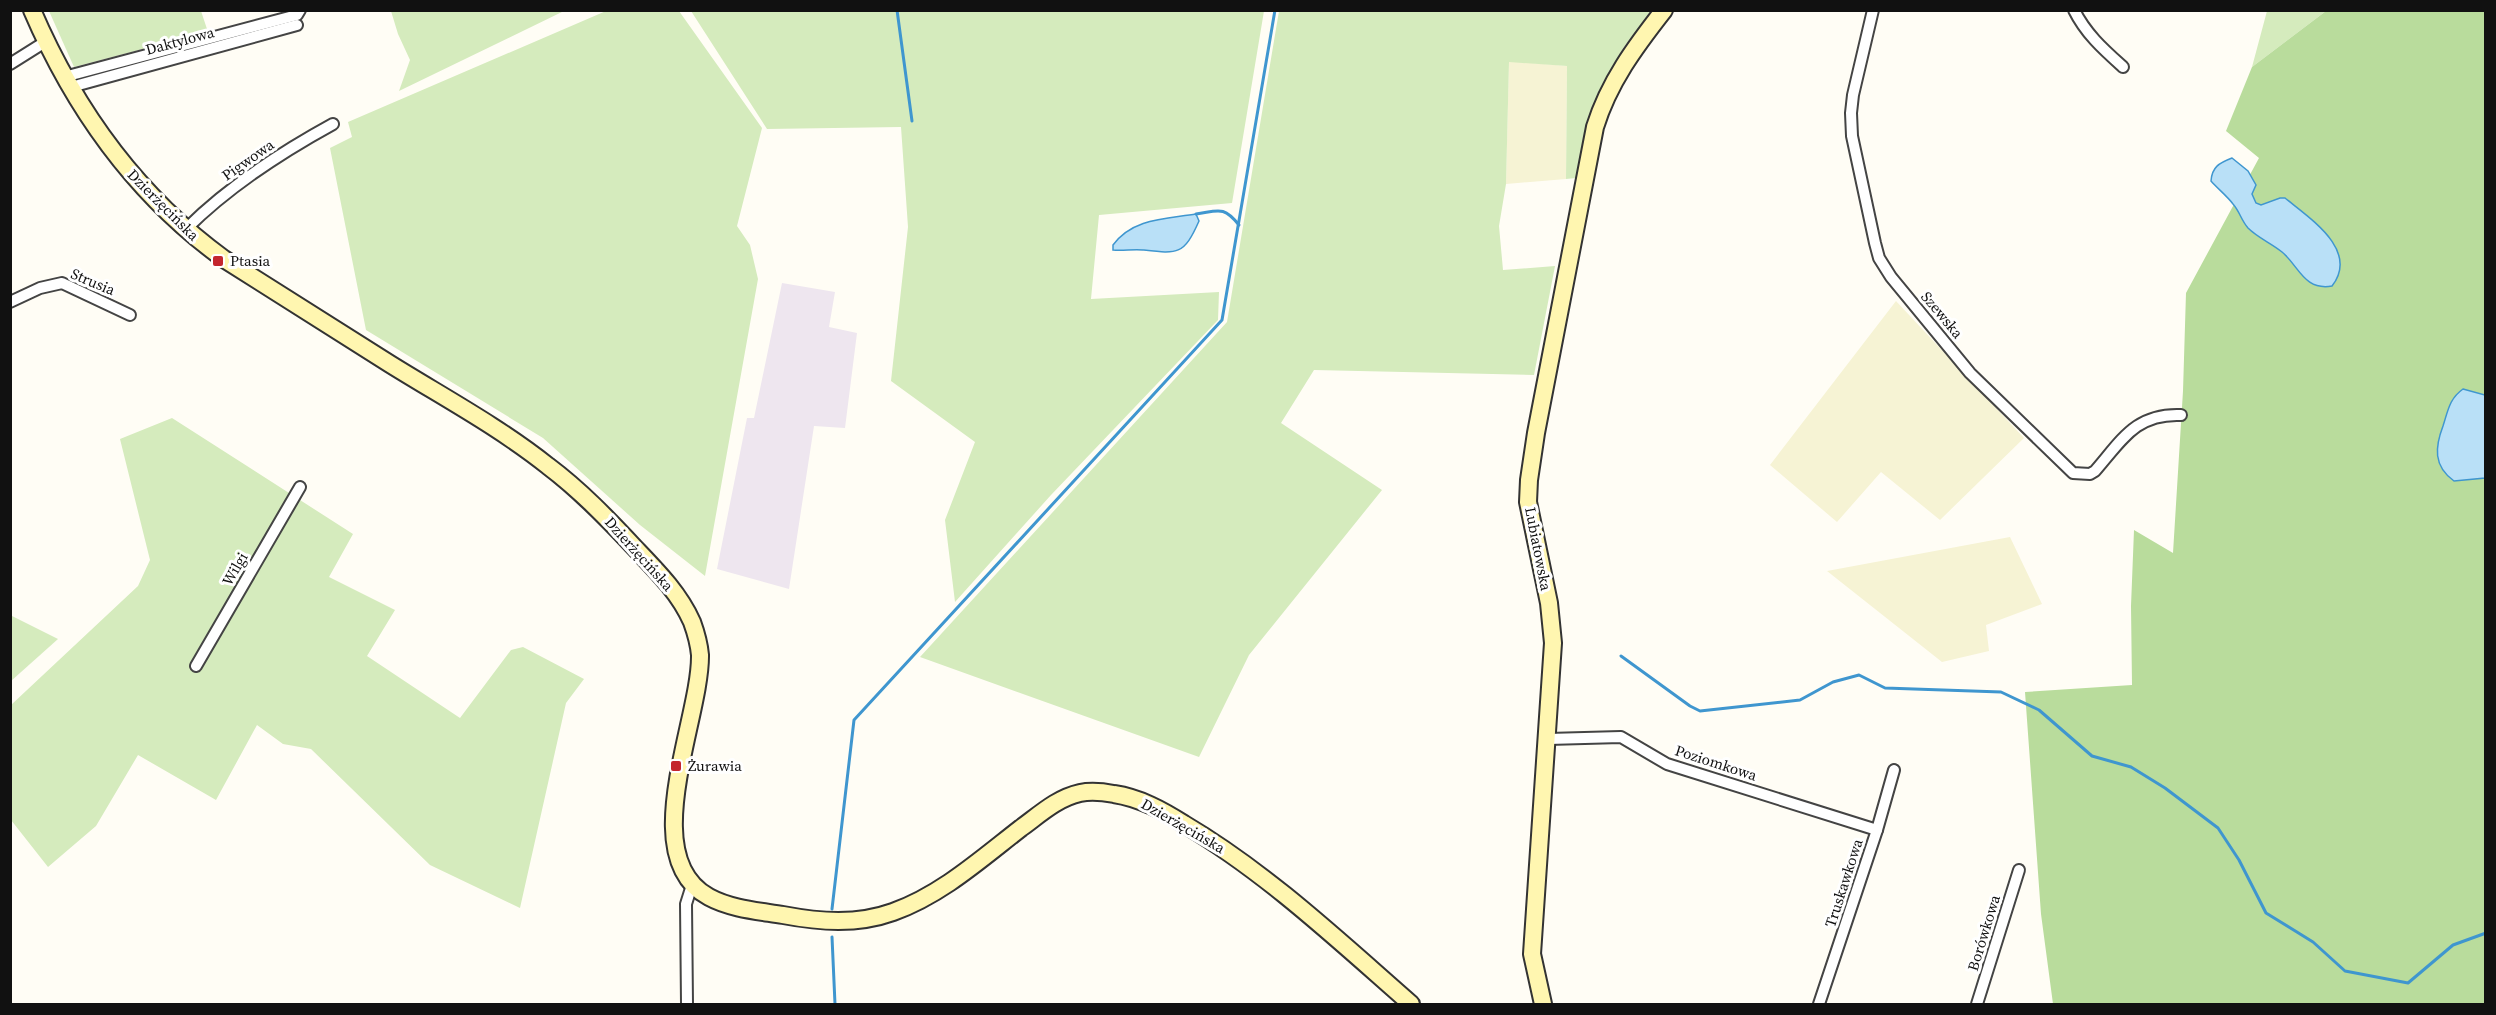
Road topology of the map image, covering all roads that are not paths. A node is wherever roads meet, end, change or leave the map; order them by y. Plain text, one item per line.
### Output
1 (32, 10) edge
2 (300, 10) edge
3 (1664, 10) edge
4 (1873, 10) edge
5 (2074, 10) edge
6 (297, 25) dead end
7 (45, 42) junction
8 (10, 64) edge
9 (2123, 67) dead end
10 (68, 82) junction
11 (333, 124) dead end
12 (186, 229) junction
13 (10, 302) edge
14 (130, 315) dead end
15 (2181, 415) dead end
16 (300, 487) dead end
17 (196, 666) dead end
18 (1548, 739) junction
19 (1894, 770) dead end
20 (1877, 830) junction
21 (2019, 870) dead end
22 (692, 885) junction
23 (687, 1005) edge
24 (1411, 1005) edge
25 (1543, 1005) edge
26 (1819, 1005) edge
27 (1977, 1005) edge

1 - 7 street, Dzierżęcińska
2 - 10 street
3 - 18 street, Lubiatowska
4 - 15 street, Szewska
5 - 9 street
6 - 10 street, Daktylowa
7 - 8 street
7 - 10 street, Dzierżęcińska
10 - 12 street, Dzierżęcińska
11 - 12 street, Pigwowa
12 - 22 street, Dzierżęcińska
13 - 14 street, Strusia
16 - 17 street, Wilgi
18 - 20 street, Poziomkowa
18 - 25 street, Lubiatowska
19 - 20 street, Truskawkowa
20 - 26 street, Truskawkowa
21 - 27 street, Borówkowa
22 - 23 street
22 - 24 street, Dzierżęcińska

